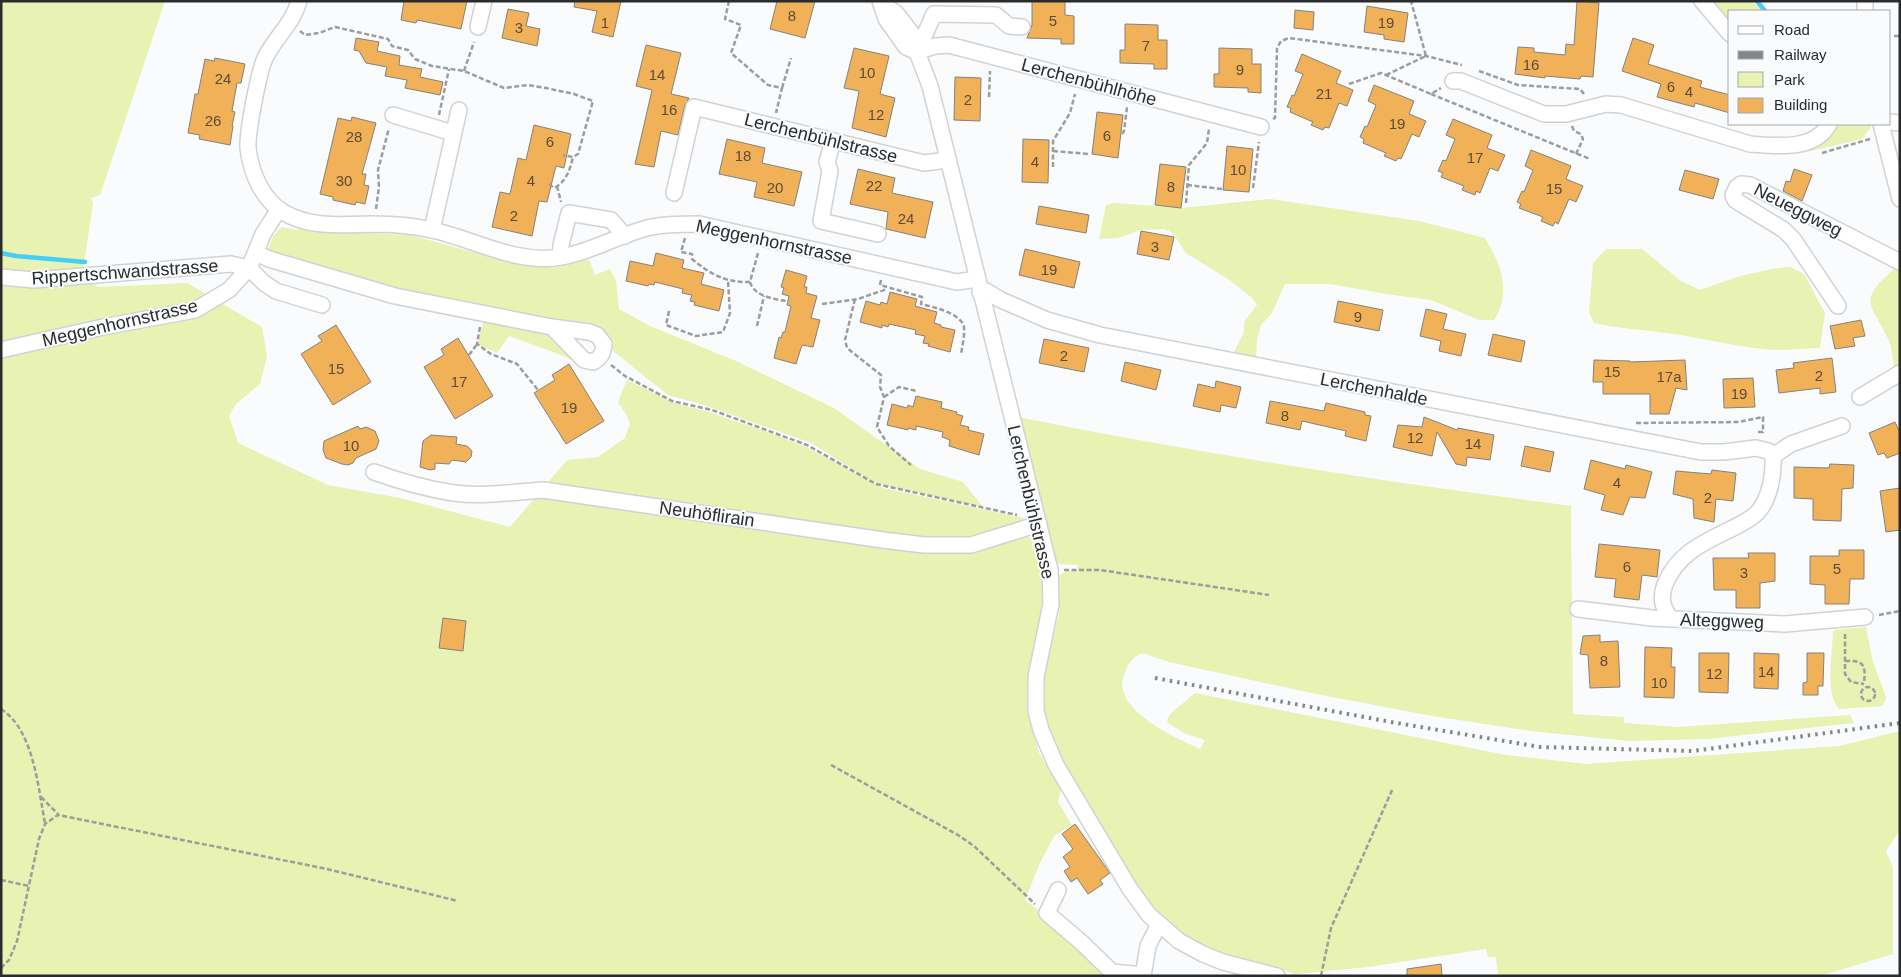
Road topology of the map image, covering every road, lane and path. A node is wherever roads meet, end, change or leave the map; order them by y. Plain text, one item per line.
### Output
1 (299, 1) edge
2 (484, 1) edge
3 (729, 1) edge
4 (1411, 1) edge
5 (1702, 1) edge
6 (881, 3) edge
7 (290, 22) junction
8 (478, 27) joint
9 (1022, 27) dead end
10 (1728, 32) edge
11 (1894, 36) dead end
12 (1900, 36) edge
13 (917, 52) junction
14 (1426, 56) junction
15 (791, 58) dead end
16 (1466, 66) dead end
17 (449, 68) junction
18 (1474, 69) dead end
19 (464, 71) junction
20 (990, 71) dead end
21 (1386, 75) junction
22 (1452, 81) joint
23 (1349, 84) dead end
24 (782, 88) junction
25 (1431, 94) junction
26 (989, 97) dead end
27 (779, 99) dead end
28 (1072, 103) dead end
29 (1127, 107) dead end
30 (1590, 107) junction
31 (459, 110) dead end
32 (393, 115) joint
33 (444, 118) dead end
34 (1828, 125) edge
35 (1881, 125) edge
36 (1263, 130) junction
37 (1574, 131) dead end
38 (1209, 132) dead end
39 (453, 133) junction
40 (1122, 134) dead end
41 (833, 141) junction
42 (1053, 151) junction
43 (563, 154) dead end
44 (1089, 154) dead end
45 (1576, 154) junction
46 (573, 157) junction
47 (1590, 159) dead end
48 (947, 160) junction
49 (1053, 167) dead end
50 (549, 184) dead end
51 (1187, 185) junction
52 (1253, 188) dead end
53 (1222, 189) dead end
54 (674, 193) dead end
55 (1900, 199) edge
56 (1186, 203) dead end
57 (279, 209) junction
58 (375, 216) dead end
59 (432, 230) junction
60 (878, 234) dead end
61 (624, 236) junction
62 (685, 236) dead end
63 (759, 249) dead end
64 (256, 253) junction
65 (560, 257) junction
66 (1900, 262) edge
67 (249, 268) junction
68 (1, 277) edge
69 (728, 280) junction
70 (750, 282) junction
71 (880, 285) dead end
72 (979, 285) junction
73 (884, 287) junction
74 (764, 296) junction
75 (855, 299) junction
76 (786, 301) dead end
77 (822, 304) dead end
78 (322, 306) dead end
79 (1838, 306) dead end
80 (669, 312) dead end
81 (483, 313) junction
82 (757, 326) dead end
83 (552, 327) junction
84 (477, 344) junction
85 (1, 350) edge
86 (469, 355) dead end
87 (602, 355) junction
88 (961, 355) dead end
89 (1900, 373) edge
90 (538, 390) dead end
91 (917, 391) dead end
92 (884, 397) junction
93 (1860, 397) dead end
94 (1634, 423) dead end
95 (1842, 426) dead end
96 (1756, 432) dead end
97 (1773, 456) junction
98 (911, 465) dead end
99 (374, 472) dead end
100 (1024, 517) dead end
101 (1039, 524) junction
102 (1050, 570) junction
103 (1269, 595) dead end
104 (1578, 609) dead end
105 (1900, 611) edge
106 (1880, 615) dead end
107 (1865, 617) dead end
108 (1671, 619) junction
109 (1845, 628) dead end
110 (1845, 661) junction
111 (1864, 686) junction
112 (1, 709) edge
113 (830, 765) dead end
114 (1392, 788) dead end
115 (40, 796) junction
116 (58, 815) junction
117 (45, 824) junction
118 (1, 880) edge
119 (28, 886) junction
120 (1058, 890) dead end
121 (458, 901) dead end
122 (1047, 913) junction
123 (1159, 924) junction
124 (1, 968) edge
125 (1143, 975) edge
126 (1277, 976) edge
127 (1322, 976) edge

1 - 7 street, Meggenhornstrasse
2 - 8 street
3 - 24 path
4 - 14 path
5 - 10 street
6 - 13 street, Lerchenbühlstrasse
7 - 17 path
7 - 57 street, Meggenhornstrasse
8 - 19 path
9 - 13 street
11 - 12 path
13 - 36 street, Lerchenbühlhöhe
13 - 48 street, Lerchenbühlstrasse
14 - 16 path
14 - 21 path
14 - 36 path
15 - 24 path
17 - 19 path
17 - 33 path
18 - 30 path
19 - 46 path
20 - 26 path
21 - 23 path
21 - 25 path
22 - 25 path
22 - 30 street
24 - 27 path
25 - 45 path
28 - 42 path
29 - 40 path
30 - 34 street
31 - 39 street
32 - 39 street
32 - 58 path
35 - 55 street
36 - 52 path
37 - 45 path
38 - 51 path
39 - 59 street
41 - 48 street, Lerchenbühlstrasse
41 - 54 street, Lerchenbühlstrasse
41 - 60 street
42 - 44 path
42 - 49 path
43 - 46 path
45 - 47 path
46 - 50 path
48 - 72 street, Lerchenbühlstrasse
51 - 53 path
51 - 56 path
57 - 59 street, Meggenhornstrasse
57 - 64 street, Meggenhornstrasse
59 - 65 street, Meggenhornstrasse
61 - 65 street, Meggenhornstrasse
61 - 65 street
61 - 72 street, Meggenhornstrasse
62 - 69 path
63 - 70 path
64 - 67 street, Meggenhornstrasse
64 - 81 street
66 - 79 street, Neueggweg
67 - 68 street, Rippertschwandstrasse
67 - 78 street
67 - 85 street, Meggenhornstrasse
69 - 70 path
69 - 80 path
70 - 74 path
71 - 73 path
72 - 97 street, Lerchenhalde
72 - 101 street, Lerchenbühlstrasse
73 - 75 path
73 - 88 path
74 - 76 path
74 - 82 path
75 - 77 path
75 - 92 path
81 - 83 street
81 - 84 path
83 - 87 street
83 - 87 street
84 - 86 path
84 - 90 path
87 - 100 path
89 - 93 street
91 - 92 path
92 - 98 path
94 - 96 path
95 - 97 street
97 - 108 street
99 - 101 street, Neuhöflirain
101 - 102 street, Lerchenbühlstrasse
102 - 103 path
102 - 123 street, Lerchenbühlstrasse
104 - 108 street, Alteggweg
105 - 106 path
107 - 108 street, Alteggweg
109 - 110 path
110 - 111 path
110 - 111 path
111 - 111 path
112 - 115 path
113 - 122 path
114 - 127 path
115 - 116 path
115 - 117 path
116 - 117 path
116 - 121 path
117 - 119 path
118 - 119 path
119 - 124 path
120 - 122 street
122 - 125 street
123 - 125 street
123 - 126 street, Lerchenbühlstrasse

